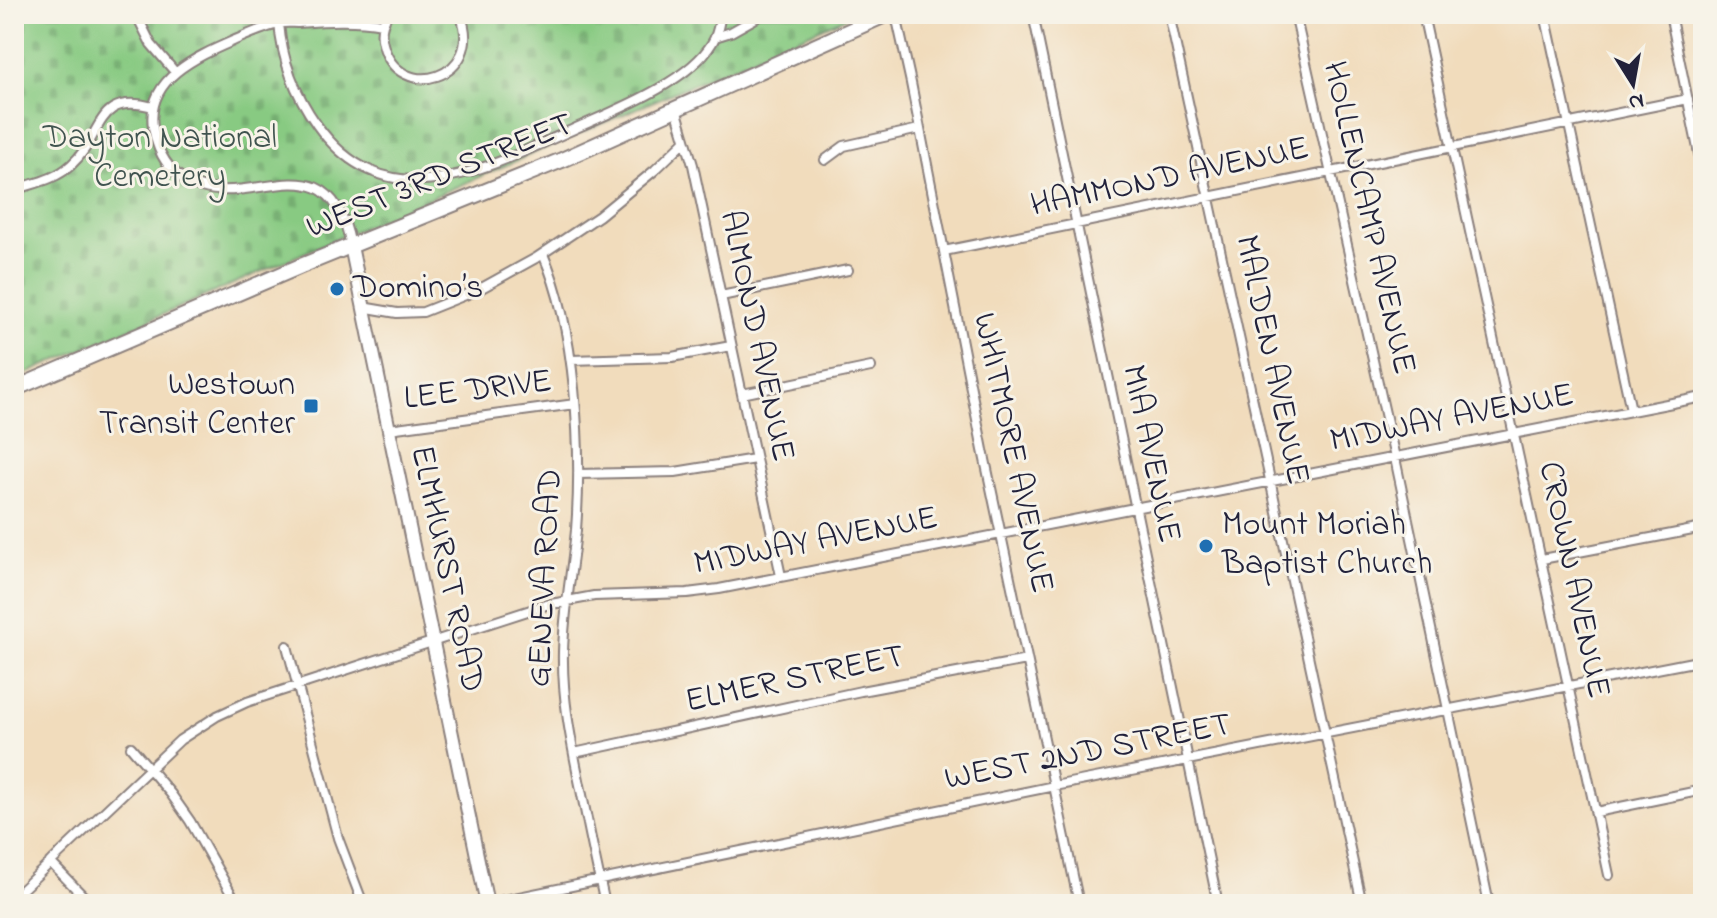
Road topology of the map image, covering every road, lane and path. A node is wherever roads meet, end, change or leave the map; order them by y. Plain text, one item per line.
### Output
1 (136, 14) edge
2 (290, 14) edge
3 (388, 14) edge
4 (460, 14) edge
5 (721, 14) edge
6 (763, 14) edge
7 (889, 14) edge
8 (1033, 14) edge
9 (1169, 14) edge
10 (1295, 14) edge
11 (1423, 14) edge
12 (1545, 14) edge
13 (1670, 14) edge
14 (279, 23) junction
15 (382, 24) junction
16 (715, 37) junction
17 (175, 72) junction
18 (1688, 99) junction
19 (153, 107) junction
20 (676, 109) junction
21 (1569, 123) junction
22 (919, 129) junction
23 (685, 141) junction
24 (1452, 147) junction
25 (825, 160) dead end
26 (1332, 171) junction
27 (1703, 173) edge
28 (14, 190) edge
29 (1209, 197) junction
30 (1076, 224) junction
31 (351, 246) junction
32 (944, 251) junction
33 (543, 254) junction
34 (848, 270) dead end
35 (721, 296) junction
36 (362, 307) junction
37 (731, 346) junction
38 (571, 360) junction
39 (871, 367) dead end
40 (14, 389) edge
41 (742, 394) junction
42 (1703, 397) edge
43 (575, 404) junction
44 (1631, 410) junction
45 (389, 429) junction
46 (1515, 433) junction
47 (1395, 458) junction
48 (755, 459) junction
49 (578, 474) junction
50 (1270, 482) junction
51 (1135, 508) junction
52 (1703, 528) edge
53 (1001, 533) junction
54 (1542, 559) junction
55 (781, 576) junction
56 (567, 600) junction
57 (432, 641) junction
58 (287, 646) dead end
59 (1027, 660) junction
60 (1703, 660) edge
61 (299, 685) junction
62 (1568, 685) junction
63 (1447, 709) junction
64 (1325, 732) junction
65 (131, 747) dead end
66 (574, 753) junction
67 (1187, 760) junction
68 (149, 767) junction
69 (1054, 786) junction
70 (1703, 790) edge
71 (1596, 812) junction
72 (50, 862) junction
73 (1609, 875) dead end
74 (599, 879) junction
75 (14, 897) edge
76 (91, 904) edge
77 (237, 904) edge
78 (363, 904) edge
79 (486, 904) edge
80 (605, 904) edge
81 (1079, 904) edge
82 (1218, 904) edge
83 (1362, 904) edge
84 (1489, 904) edge

1 - 17 street
2 - 14 street
3 - 15 street
4 - 15 street
5 - 16 street
6 - 16 street
7 - 20 main road, WEST 3RD STREET
7 - 22 street, WHITMORE AVENUE
8 - 30 street, MIA AVENUE
9 - 29 street, MALDEN AVENUE
10 - 26 street, HOLLENCAMP AVENUE
11 - 24 street, CROWN AVENUE
12 - 21 street
13 - 18 street
14 - 15 street
14 - 16 street
14 - 17 street
17 - 19 street
18 - 21 street, HAMMOND AVENUE
18 - 27 street
19 - 28 street
19 - 31 street
20 - 23 street, ALMOND AVENUE
20 - 31 main road, WEST 3RD STREET
21 - 24 street, HAMMOND AVENUE
21 - 44 street
22 - 25 street
22 - 32 street, WHITMORE AVENUE
23 - 33 street
23 - 35 street, ALMOND AVENUE
24 - 26 street, HAMMOND AVENUE
24 - 46 street, CROWN AVENUE
26 - 29 street, HAMMOND AVENUE
26 - 47 street, HOLLENCAMP AVENUE
29 - 30 street, HAMMOND AVENUE
29 - 50 street, MALDEN AVENUE
30 - 32 street, HAMMOND AVENUE
30 - 51 street, MIA AVENUE
31 - 36 street, ELMHURST ROAD
31 - 40 main road, WEST 3RD STREET
32 - 53 street, WHITMORE AVENUE
33 - 36 street
33 - 38 street, GENEVA ROAD
34 - 35 street
35 - 37 street, ALMOND AVENUE
36 - 45 street, ELMHURST ROAD
37 - 38 street
37 - 41 street, ALMOND AVENUE
38 - 43 street, GENEVA ROAD
39 - 41 street
41 - 48 street, ALMOND AVENUE
42 - 44 street, MIDWAY AVENUE
43 - 45 street, LEE DRIVE
43 - 49 street, GENEVA ROAD
44 - 46 street, MIDWAY AVENUE
45 - 57 street, ELMHURST ROAD
46 - 47 street, MIDWAY AVENUE
46 - 54 street, CROWN AVENUE
47 - 50 street, MIDWAY AVENUE
47 - 63 street, HOLLENCAMP AVENUE
48 - 49 street
48 - 55 street, ALMOND AVENUE
49 - 56 street, GENEVA ROAD
50 - 51 street, MIDWAY AVENUE
50 - 64 street, MALDEN AVENUE
51 - 53 street, MIDWAY AVENUE
51 - 67 street, MIA AVENUE
52 - 54 street
53 - 55 street, MIDWAY AVENUE
53 - 59 street, WHITMORE AVENUE
54 - 62 street, CROWN AVENUE
55 - 56 street, MIDWAY AVENUE
56 - 57 street, MIDWAY AVENUE
56 - 66 street, GENEVA ROAD
57 - 61 street, MIDWAY AVENUE
57 - 79 street, ELMHURST ROAD
58 - 61 street
59 - 66 street, ELMER STREET
59 - 69 street, WHITMORE AVENUE
60 - 62 street, WEST 2ND STREET
61 - 68 street, MIDWAY AVENUE
61 - 78 street
62 - 63 street, WEST 2ND STREET
62 - 71 street, CROWN AVENUE
63 - 64 street, WEST 2ND STREET
63 - 84 street, HOLLENCAMP AVENUE
64 - 67 street, WEST 2ND STREET
64 - 83 street, MALDEN AVENUE
65 - 68 street
66 - 74 street, GENEVA ROAD
67 - 69 street, WEST 2ND STREET
67 - 82 street, MIA AVENUE
68 - 72 street, MIDWAY AVENUE
68 - 77 street
69 - 74 street, WEST 2ND STREET
69 - 81 street, WHITMORE AVENUE
70 - 71 street
71 - 73 street, CROWN AVENUE
72 - 75 street, MIDWAY AVENUE
72 - 76 street
74 - 79 street, WEST 2ND STREET
74 - 80 street, GENEVA ROAD

